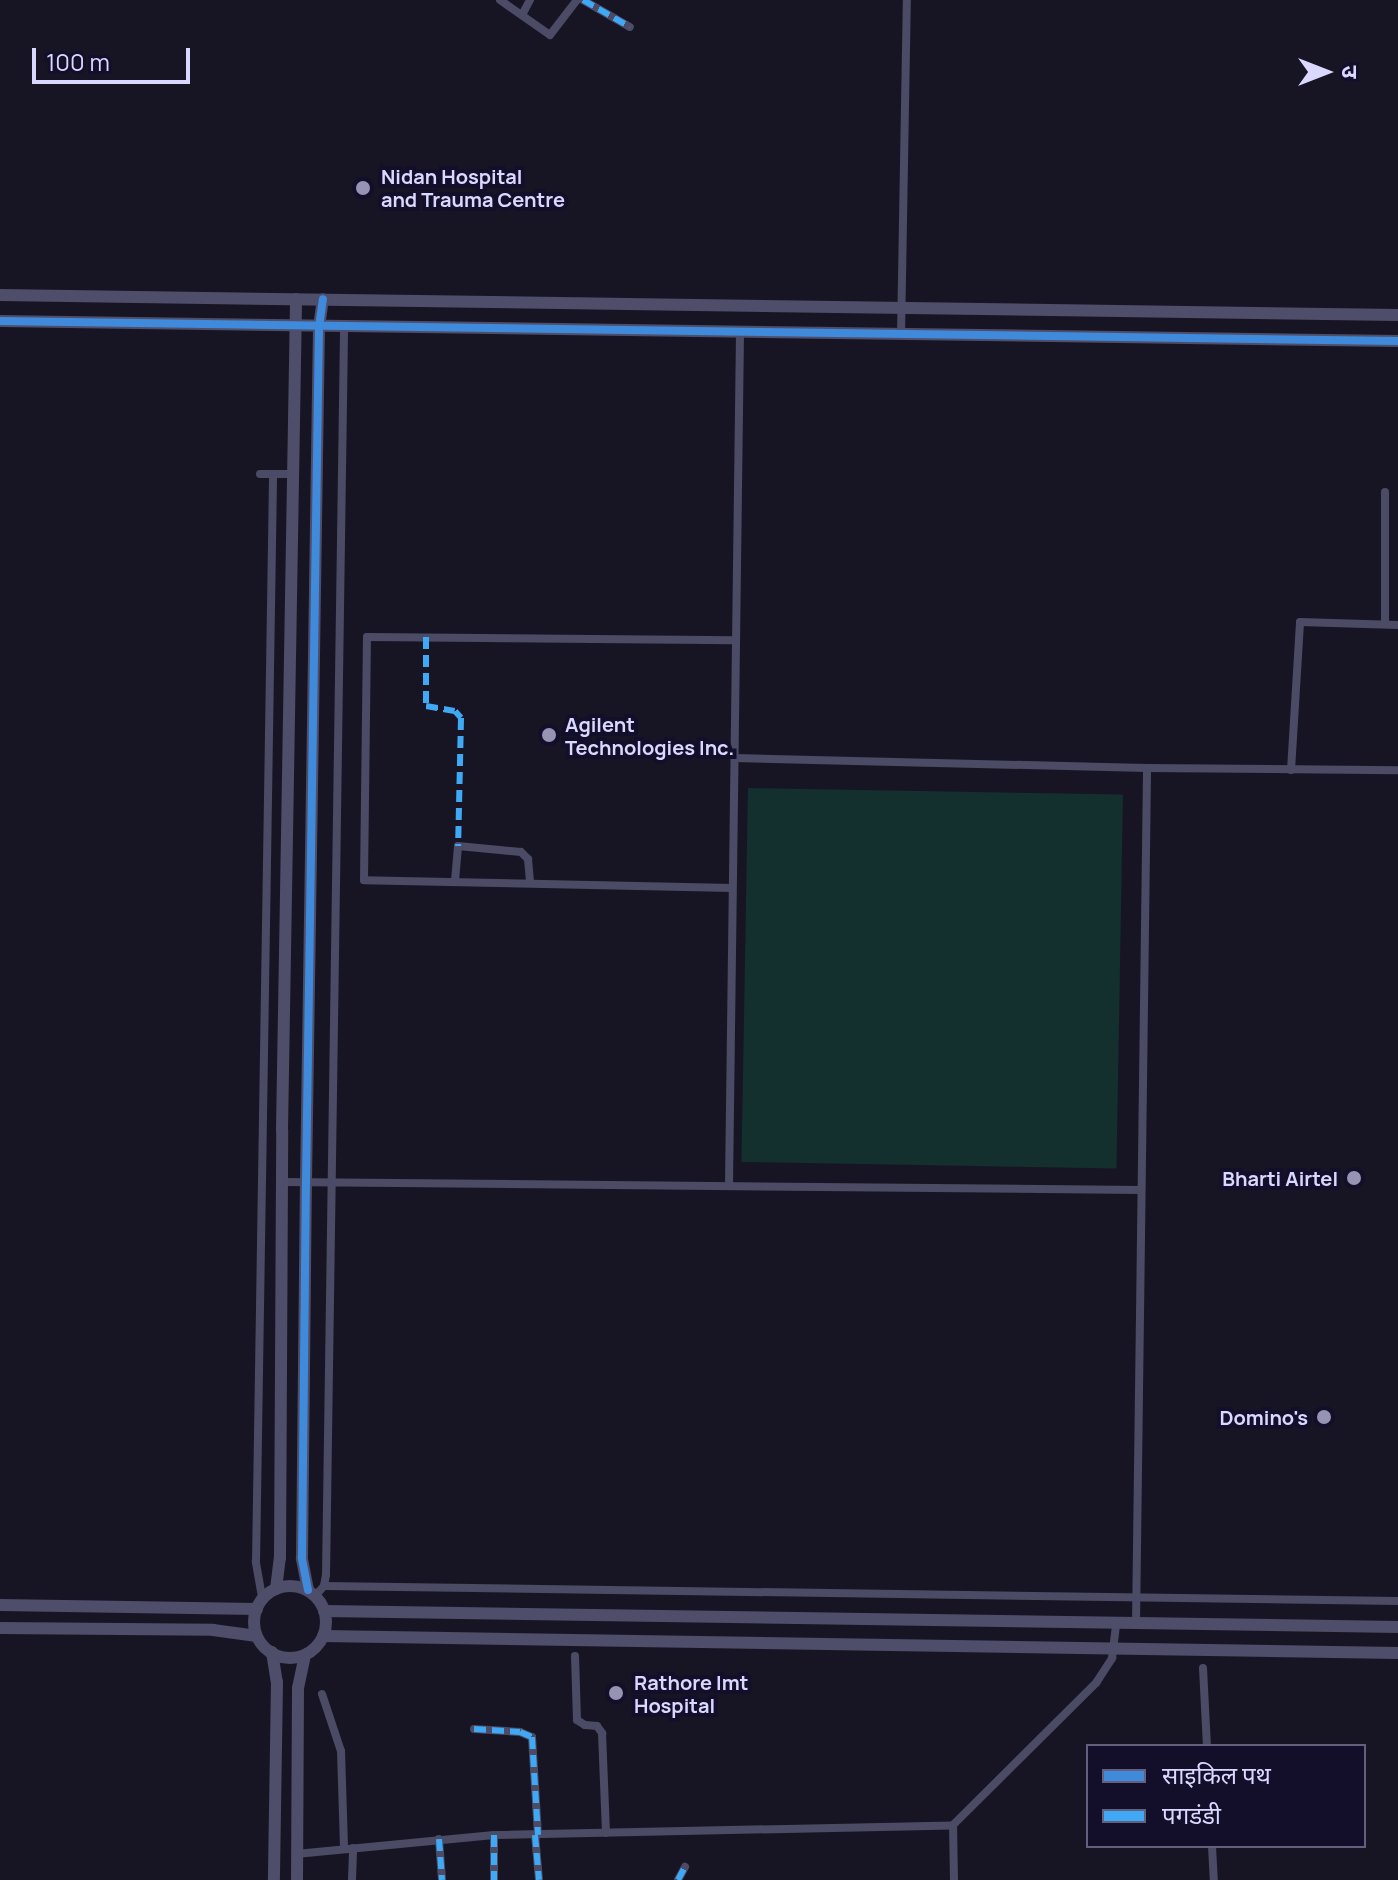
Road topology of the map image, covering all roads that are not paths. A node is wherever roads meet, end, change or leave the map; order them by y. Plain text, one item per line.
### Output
1 (500, 0) edge
2 (530, 0) edge
3 (580, 0) edge
4 (907, 0) edge
5 (522, 15) junction
6 (630, 27) dead end
7 (0, 295) edge
8 (296, 299) junction
9 (323, 299) junction
10 (901, 308) junction
11 (1398, 315) edge
12 (0, 321) edge
13 (295, 327) junction
14 (319, 327) junction
15 (344, 328) junction
16 (740, 333) junction
17 (901, 335) junction
18 (1398, 341) edge
19 (260, 474) dead end
20 (273, 474) junction
21 (292, 474) junction
22 (1385, 492) dead end
23 (291, 590) junction
24 (271, 591) junction
25 (1385, 624) junction
26 (1398, 625) edge
27 (736, 640) junction
28 (735, 758) junction
29 (1147, 768) junction
30 (1291, 770) junction
31 (1398, 770) edge
32 (455, 881) junction
33 (530, 882) junction
34 (732, 888) junction
35 (282, 1182) junction
36 (306, 1182) junction
37 (330, 1183) junction
38 (729, 1185) junction
39 (1141, 1190) junction
40 (276, 1589) junction
41 (316, 1591) junction
42 (1137, 1599) junction
43 (1398, 1601) edge
44 (260, 1603) junction
45 (0, 1605) edge
46 (324, 1611) junction
47 (1116, 1624) junction
48 (1136, 1624) junction
49 (1398, 1627) edge
50 (0, 1628) edge
51 (257, 1636) junction
52 (323, 1636) junction
53 (1115, 1646) junction
54 (272, 1652) junction
55 (1398, 1653) edge
56 (305, 1655) junction
57 (575, 1656) dead end
58 (1203, 1668) dead end
59 (322, 1694) dead end
60 (474, 1729) dead end
61 (1207, 1744) edge
62 (953, 1825) junction
63 (606, 1833) junction
64 (494, 1835) junction
65 (537, 1835) junction
66 (439, 1839) junction
67 (348, 1848) junction
68 (1212, 1848) edge
69 (296, 1854) junction
70 (685, 1867) dead end
71 (274, 1880) edge
72 (297, 1880) edge
73 (352, 1880) edge
74 (442, 1880) edge
75 (494, 1880) edge
76 (539, 1880) edge
77 (678, 1880) edge
78 (954, 1880) edge
79 (1214, 1880) edge

1 - 5 street
2 - 5 street
3 - 5 street
3 - 6 street
4 - 10 street
7 - 8 street
8 - 9 street
8 - 13 street
9 - 10 street
9 - 14 street
10 - 11 street
10 - 17 street
12 - 13 street
13 - 14 street
13 - 21 street
14 - 15 street
14 - 36 street
15 - 16 street
15 - 37 street
16 - 17 street
16 - 27 street
17 - 18 street
19 - 20 street
20 - 21 street
20 - 24 street
21 - 23 street
22 - 25 street
23 - 24 street
23 - 35 street
24 - 44 street
25 - 26 street
25 - 30 street
27 - 28 street
27 - 32 street
28 - 29 street
28 - 34 street
29 - 30 street
29 - 39 street
30 - 31 street
32 - 33 street
32 - 33 street
33 - 34 street
34 - 38 street
35 - 36 street
35 - 40 street
36 - 37 street
36 - 41 street
37 - 38 street
37 - 41 street
38 - 39 street
39 - 42 street
40 - 41 street
40 - 44 street
41 - 42 street
41 - 46 street
42 - 43 street
42 - 48 street
44 - 45 street
44 - 51 street
46 - 47 street
46 - 52 street
47 - 48 street
47 - 53 street
48 - 49 street
50 - 51 street
51 - 54 street
52 - 53 street
52 - 56 street
53 - 55 street
53 - 62 street
54 - 56 street
54 - 71 street
56 - 69 street
57 - 63 street
58 - 61 street
59 - 67 street
60 - 65 street
62 - 63 street
62 - 78 street
63 - 65 street
64 - 65 street
64 - 66 street
64 - 75 street
65 - 76 street
66 - 67 street
66 - 74 street
67 - 69 street
67 - 73 street
68 - 79 street
69 - 72 street
70 - 77 street

